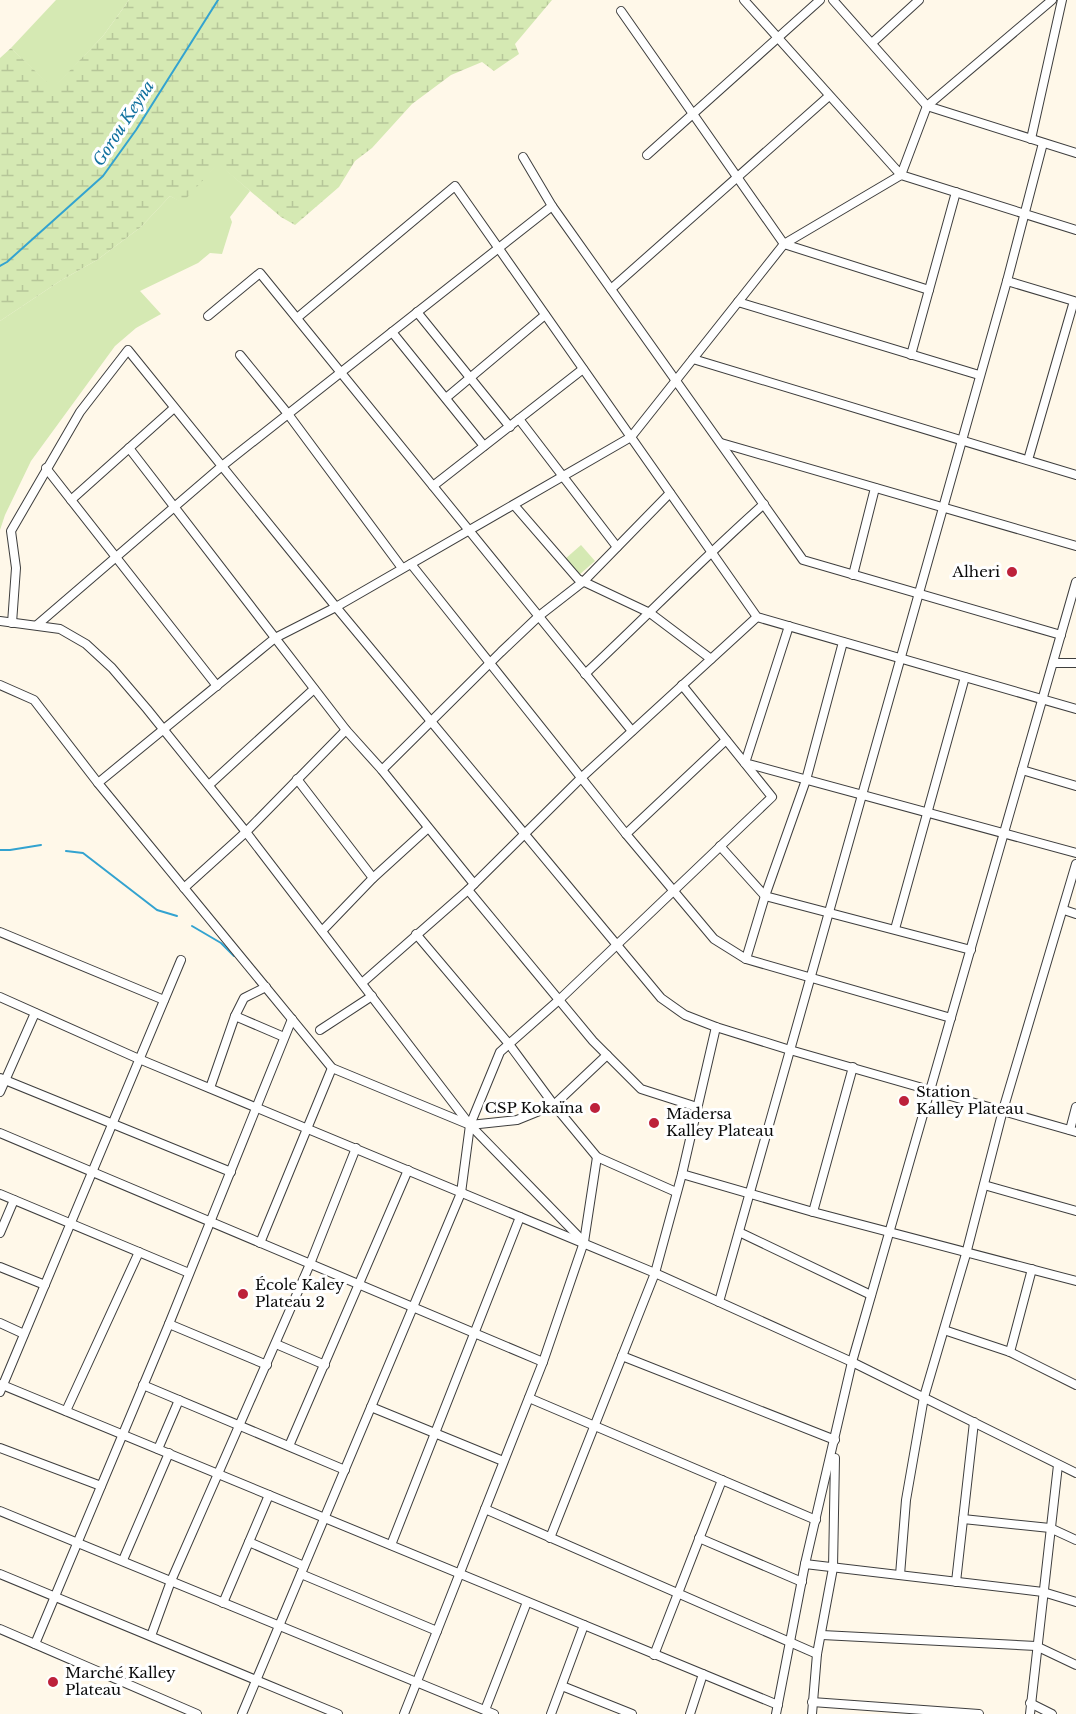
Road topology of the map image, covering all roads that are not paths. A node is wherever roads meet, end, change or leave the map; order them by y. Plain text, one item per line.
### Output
1 (744, 0) edge
2 (819, 0) edge
3 (833, 0) edge
4 (919, 0) edge
5 (1052, 0) edge
6 (1062, 0) edge
7 (621, 11) dead end
8 (778, 38) junction
9 (872, 43) junction
10 (829, 96) junction
11 (927, 106) junction
12 (693, 115) junction
13 (1030, 139) junction
14 (1044, 143) junction
15 (1076, 153) edge
16 (647, 155) dead end
17 (523, 157) dead end
18 (901, 175) junction
19 (737, 177) junction
20 (956, 192) junction
21 (552, 206) junction
22 (1025, 213) junction
23 (1076, 230) edge
24 (784, 244) junction
25 (498, 248) junction
26 (1007, 281) junction
27 (611, 289) junction
28 (929, 290) junction
29 (738, 302) junction
30 (417, 312) junction
31 (545, 315) junction
32 (208, 316) dead end
33 (297, 318) junction
34 (392, 332) junction
35 (240, 355) dead end
36 (911, 355) junction
37 (693, 359) junction
38 (583, 369) junction
39 (341, 372) junction
40 (979, 375) junction
41 (470, 378) junction
42 (676, 381) junction
43 (446, 398) junction
44 (174, 408) junction
45 (288, 414) junction
46 (519, 419) junction
47 (510, 427) junction
48 (631, 437) junction
49 (961, 441) junction
50 (721, 443) junction
51 (484, 446) junction
52 (129, 448) junction
53 (1028, 460) junction
54 (222, 466) junction
55 (46, 468) junction
56 (1076, 475) edge
57 (563, 476) junction
58 (433, 486) junction
59 (875, 488) junction
60 (670, 494) junction
61 (71, 500) junction
62 (764, 504) junction
63 (514, 505) junction
64 (174, 507) junction
65 (942, 508) junction
66 (469, 530) junction
67 (1076, 546) edge
68 (617, 547) junction
69 (710, 552) junction
70 (116, 556) junction
71 (411, 564) junction
72 (402, 568) junction
73 (853, 575) junction
74 (584, 581) junction
75 (1076, 582) edge
76 (918, 594) junction
77 (336, 607) junction
78 (650, 613) junction
79 (539, 616) junction
80 (757, 617) junction
81 (0, 621) edge
82 (12, 623) junction
83 (37, 625) junction
84 (789, 626) junction
85 (1061, 635) junction
86 (275, 638) junction
87 (843, 642) junction
88 (900, 658) junction
89 (711, 659) junction
90 (490, 663) junction
91 (1053, 663) junction
92 (1076, 663) edge
93 (585, 674) junction
94 (965, 677) junction
95 (0, 685) edge
96 (682, 685) junction
97 (217, 686) junction
98 (314, 689) junction
99 (1042, 699) junction
100 (1076, 709) edge
101 (431, 721) junction
102 (164, 729) junction
103 (346, 730) junction
104 (632, 731) junction
105 (726, 740) junction
106 (745, 763) junction
107 (382, 770) junction
108 (1022, 770) junction
109 (581, 778) junction
110 (297, 779) junction
111 (806, 780) junction
112 (98, 783) junction
113 (209, 785) junction
114 (1076, 786) edge
115 (862, 795) junction
116 (927, 812) junction
117 (428, 828) junction
118 (246, 832) junction
119 (1004, 833) junction
120 (524, 834) junction
121 (626, 834) junction
122 (720, 846) junction
123 (1076, 853) edge
124 (1076, 864) edge
125 (373, 878) junction
126 (471, 887) junction
127 (184, 888) junction
128 (673, 890) junction
129 (765, 896) junction
130 (1064, 910) junction
131 (829, 912) junction
132 (1076, 914) edge
133 (895, 929) junction
134 (322, 931) junction
135 (0, 932) edge
136 (416, 934) junction
137 (616, 944) junction
138 (970, 950) junction
139 (746, 959) junction
140 (181, 960) dead end
141 (810, 977) junction
142 (362, 983) junction
143 (266, 987) junction
144 (372, 996) junction
145 (0, 997) edge
146 (560, 999) junction
147 (164, 1000) junction
148 (35, 1013) junction
149 (235, 1016) junction
150 (951, 1018) junction
151 (292, 1019) junction
152 (716, 1027) junction
153 (320, 1030) dead end
154 (284, 1037) junction
155 (509, 1044) junction
156 (790, 1050) junction
157 (607, 1055) junction
158 (139, 1059) junction
159 (853, 1067) junction
160 (332, 1068) junction
161 (3, 1080) edge
162 (210, 1088) junction
163 (931, 1089) junction
164 (0, 1092) edge
165 (554, 1105) junction
166 (697, 1107) junction
167 (1076, 1107) edge
168 (257, 1108) junction
169 (1003, 1110) junction
170 (113, 1123) junction
171 (470, 1125) junction
172 (307, 1129) junction
173 (1073, 1131) edge
174 (0, 1133) edge
175 (356, 1148) junction
176 (597, 1157) junction
177 (408, 1170) junction
178 (92, 1172) junction
179 (231, 1172) junction
180 (682, 1174) junction
181 (984, 1185) junction
182 (461, 1192) junction
183 (676, 1192) junction
184 (0, 1194) edge
185 (749, 1194) junction
186 (14, 1200) junction
187 (1076, 1211) edge
188 (813, 1212) junction
189 (520, 1217) junction
190 (210, 1222) junction
191 (70, 1224) junction
192 (739, 1232) junction
193 (0, 1233) edge
194 (889, 1233) junction
195 (584, 1242) junction
196 (260, 1243) junction
197 (139, 1252) junction
198 (966, 1254) junction
199 (310, 1264) junction
200 (0, 1267) edge
201 (1032, 1269) junction
202 (189, 1273) junction
203 (655, 1273) junction
204 (1076, 1281) edge
205 (358, 1284) junction
206 (45, 1285) junction
207 (871, 1296) junction
208 (719, 1302) junction
209 (413, 1308) junction
210 (0, 1323) edge
211 (169, 1324) junction
212 (944, 1330) junction
213 (24, 1334) junction
214 (474, 1334) junction
215 (276, 1344) junction
216 (1010, 1352) junction
217 (622, 1356) junction
218 (543, 1362) junction
219 (852, 1362) junction
220 (267, 1365) junction
221 (325, 1365) junction
222 (143, 1385) junction
223 (1076, 1386) edge
224 (1, 1387) edge
225 (924, 1397) junction
226 (529, 1398) junction
227 (179, 1400) junction
228 (371, 1407) junction
229 (66, 1411) junction
230 (974, 1422) junction
231 (240, 1425) junction
232 (595, 1426) junction
233 (435, 1433) junction
234 (122, 1434) junction
235 (836, 1440) junction
236 (289, 1446) junction
237 (0, 1448) edge
238 (158, 1449) junction
239 (169, 1453) junction
240 (503, 1461) junction
241 (1058, 1465) junction
242 (345, 1470) junction
243 (1076, 1473) edge
244 (218, 1474) junction
245 (722, 1480) junction
246 (101, 1486) junction
247 (269, 1495) junction
248 (485, 1509) junction
249 (0, 1511) edge
250 (325, 1518) junction
251 (963, 1519) junction
252 (816, 1520) junction
253 (1050, 1528) junction
254 (550, 1538) junction
255 (699, 1538) junction
256 (1076, 1540) edge
257 (78, 1542) junction
258 (249, 1542) junction
259 (391, 1545) junction
260 (123, 1560) junction
261 (805, 1564) junction
262 (833, 1569) junction
263 (303, 1570) junction
264 (0, 1574) edge
265 (460, 1574) junction
266 (900, 1575) junction
267 (171, 1581) junction
268 (956, 1581) junction
269 (802, 1582) junction
270 (1043, 1592) junction
271 (678, 1593) junction
272 (55, 1597) junction
273 (527, 1602) junction
274 (1076, 1602) edge
275 (223, 1603) junction
276 (584, 1625) junction
277 (279, 1626) junction
278 (0, 1629) edge
279 (436, 1631) junction
280 (822, 1635) junction
281 (151, 1636) junction
282 (791, 1642) junction
283 (35, 1644) junction
284 (1036, 1646) junction
285 (817, 1654) junction
286 (654, 1655) junction
287 (1076, 1665) edge
288 (703, 1674) junction
289 (256, 1680) junction
290 (417, 1682) junction
291 (562, 1686) junction
292 (812, 1702) junction
293 (1030, 1703) junction
294 (485, 1710) junction
295 (777, 1710) edge
296 (333, 1713) edge
297 (626, 1713) edge
298 (197, 1714) edge
299 (242, 1714) edge
300 (404, 1714) edge
301 (494, 1714) edge
302 (551, 1714) edge
303 (690, 1714) edge
304 (812, 1714) edge
305 (979, 1714) edge
306 (1030, 1714) edge
307 (1052, 1714) edge

1 - 8 street
2 - 8 street
3 - 9 street
4 - 9 street
5 - 11 street
6 - 13 street
7 - 12 street
8 - 10 street
8 - 12 street
9 - 11 street
10 - 18 street
10 - 19 street
11 - 13 street
11 - 18 street
12 - 16 street
12 - 19 street
13 - 14 street
14 - 15 street
14 - 22 street
17 - 21 street
18 - 20 street
18 - 24 street
19 - 24 street
19 - 27 street
20 - 22 street
20 - 28 street
21 - 25 street
21 - 27 street
22 - 23 street
22 - 26 street
24 - 28 street
24 - 29 street
25 - 30 street
25 - 31 street
25 - 33 street
26 - 40 street
26 - 53 street
27 - 42 street
28 - 36 street
29 - 36 street
29 - 37 street
30 - 34 street
30 - 41 street
31 - 38 street
31 - 41 street
32 - 33 street
33 - 39 street
34 - 39 street
34 - 43 street
35 - 45 street
36 - 40 street
37 - 42 street
37 - 49 street
38 - 46 street
38 - 48 street
39 - 45 street
39 - 58 street
40 - 49 street
41 - 43 street
41 - 47 street
42 - 48 street
42 - 50 street
43 - 51 street
44 - 52 street
44 - 54 street
44 - 55 street
45 - 54 street
45 - 72 street
46 - 47 street
46 - 57 street
47 - 51 street
48 - 57 street
48 - 60 street
49 - 53 street
49 - 65 street
50 - 59 street
50 - 62 street
51 - 58 street
52 - 61 street
52 - 64 street
53 - 56 street
54 - 64 street
54 - 77 street
55 - 61 street
55 - 82 street
57 - 63 street
57 - 68 street
58 - 66 street
59 - 65 street
59 - 73 street
60 - 68 street
60 - 69 street
61 - 70 street
62 - 69 street
62 - 73 street
63 - 66 street
63 - 74 street
64 - 70 street
64 - 86 street
65 - 67 street
65 - 76 street
66 - 71 street
66 - 79 street
68 - 74 street
69 - 78 street
69 - 80 street
70 - 83 street
70 - 97 street
71 - 72 street
71 - 90 street
72 - 77 street
73 - 76 street
74 - 78 street
74 - 79 street
75 - 85 street
76 - 85 street
76 - 88 street
77 - 86 street
77 - 101 street
78 - 89 street
78 - 93 street
79 - 90 street
79 - 93 street
80 - 84 street
80 - 89 street
81 - 82 street
82 - 83 street
83 - 102 street
84 - 87 street
84 - 106 street
85 - 91 street
86 - 97 street
86 - 98 street
87 - 88 street
87 - 111 street
88 - 94 street
88 - 115 street
89 - 96 street
90 - 101 street
90 - 109 street
91 - 92 street
91 - 99 street
93 - 104 street
94 - 99 street
94 - 116 street
95 - 112 street
96 - 104 street
96 - 105 street
97 - 102 street
98 - 103 street
98 - 113 street
99 - 100 street
99 - 108 street
101 - 107 street
101 - 120 street
102 - 112 street
102 - 113 street
103 - 107 street
103 - 110 street
104 - 109 street
105 - 106 street
105 - 121 street
106 - 111 street
106 - 122 street
107 - 117 street
108 - 114 street
108 - 119 street
109 - 120 street
109 - 121 street
110 - 118 street
110 - 125 street
111 - 115 street
111 - 129 street
112 - 127 street
113 - 118 street
115 - 116 street
115 - 131 street
116 - 119 street
116 - 133 street
117 - 125 street
117 - 126 street
118 - 127 street
118 - 134 street
119 - 123 street
119 - 138 street
120 - 126 street
120 - 137 street
121 - 128 street
122 - 128 street
122 - 129 street
124 - 130 street
125 - 134 street
126 - 136 street
126 - 146 street
127 - 143 street
128 - 137 street
128 - 139 street
129 - 131 street
129 - 139 street
130 - 132 street
130 - 169 street
131 - 133 street
131 - 141 street
133 - 138 street
134 - 142 street
135 - 147 street
136 - 142 street
136 - 155 street
137 - 146 street
137 - 152 street
138 - 150 street
139 - 141 street
140 - 147 street
141 - 150 street
141 - 156 street
142 - 144 street
143 - 149 street
143 - 151 street
144 - 153 street
144 - 171 street
145 - 148 street
146 - 155 street
146 - 157 street
147 - 158 street
148 - 158 street
148 - 161 street
149 - 154 street
149 - 162 street
150 - 163 street
151 - 154 street
151 - 160 street
152 - 156 street
152 - 166 street
154 - 168 street
155 - 165 street
155 - 171 street
156 - 159 street
156 - 185 street
157 - 165 street
157 - 166 street
158 - 162 street
158 - 170 street
159 - 163 street
159 - 188 street
160 - 171 street
160 - 172 street
161 - 164 street
161 - 170 street
162 - 168 street
163 - 169 street
163 - 194 street
165 - 171 street
165 - 176 street
166 - 180 street
167 - 173 street
168 - 172 street
168 - 179 street
169 - 173 street
169 - 181 street
170 - 178 street
170 - 179 street
171 - 182 street
171 - 195 street
172 - 175 street
172 - 196 street
174 - 178 street
175 - 177 street
175 - 199 street
176 - 183 street
176 - 195 street
177 - 182 street
177 - 205 street
178 - 190 street
178 - 191 street
179 - 190 street
180 - 183 street
180 - 185 street
181 - 187 street
181 - 198 street
182 - 189 street
182 - 209 street
183 - 203 street
184 - 186 street
185 - 188 street
185 - 192 street
186 - 191 street
186 - 193 street
188 - 194 street
189 - 195 street
189 - 214 street
190 - 196 street
190 - 202 street
191 - 197 street
191 - 206 street
192 - 207 street
192 - 208 street
194 - 198 street
194 - 207 street
195 - 203 street
195 - 218 street
196 - 199 street
197 - 202 street
197 - 229 street
198 - 201 street
198 - 212 street
199 - 205 street
199 - 215 street
200 - 206 street
201 - 204 street
201 - 216 street
202 - 211 street
203 - 208 street
203 - 217 street
205 - 209 street
205 - 221 street
206 - 213 street
207 - 219 street
208 - 219 street
209 - 214 street
209 - 228 street
210 - 213 street
211 - 220 street
211 - 222 street
212 - 216 street
212 - 225 street
213 - 224 street
214 - 218 street
214 - 233 street
215 - 220 street
215 - 221 street
216 - 223 street
217 - 232 street
217 - 235 street
218 - 226 street
219 - 225 street
219 - 235 street
220 - 231 street
221 - 236 street
222 - 227 street
222 - 234 street
224 - 229 street
225 - 230 street
225 - 266 street
226 - 232 street
226 - 240 street
227 - 231 street
227 - 238 street
228 - 233 street
228 - 242 street
229 - 234 street
230 - 241 street
230 - 251 street
231 - 236 street
231 - 244 street
232 - 245 street
232 - 254 street
233 - 240 street
233 - 259 street
234 - 238 street
234 - 246 street
235 - 252 street
235 - 262 street
236 - 242 street
237 - 246 street
238 - 239 street
239 - 244 street
239 - 260 street
240 - 248 street
241 - 243 street
241 - 253 street
242 - 250 street
244 - 247 street
244 - 267 street
245 - 252 street
245 - 255 street
246 - 257 street
247 - 250 street
247 - 258 street
248 - 254 street
248 - 265 street
249 - 257 street
250 - 259 street
250 - 263 street
251 - 253 street
251 - 268 street
252 - 261 street
253 - 256 street
253 - 270 street
254 - 271 street
255 - 269 street
255 - 271 street
257 - 260 street
257 - 272 street
258 - 263 street
258 - 275 street
259 - 265 street
260 - 267 street
261 - 262 street
261 - 269 street
262 - 266 street
262 - 280 street
263 - 277 street
263 - 279 street
264 - 272 street
265 - 273 street
265 - 279 street
266 - 268 street
267 - 275 street
267 - 281 street
268 - 270 street
269 - 282 street
270 - 274 street
270 - 284 street
271 - 282 street
271 - 286 street
272 - 281 street
272 - 283 street
273 - 276 street
273 - 294 street
275 - 277 street
276 - 286 street
276 - 291 street
277 - 289 street
277 - 290 street
278 - 283 street
279 - 290 street
280 - 284 street
280 - 285 street
281 - 289 street
282 - 285 street
282 - 295 street
283 - 298 street
284 - 287 street
284 - 293 street
285 - 292 street
286 - 288 street
288 - 295 street
288 - 303 street
289 - 296 street
289 - 299 street
290 - 294 street
290 - 300 street
291 - 297 street
291 - 302 street
292 - 304 street
292 - 305 street
293 - 306 street
293 - 307 street
294 - 301 street

